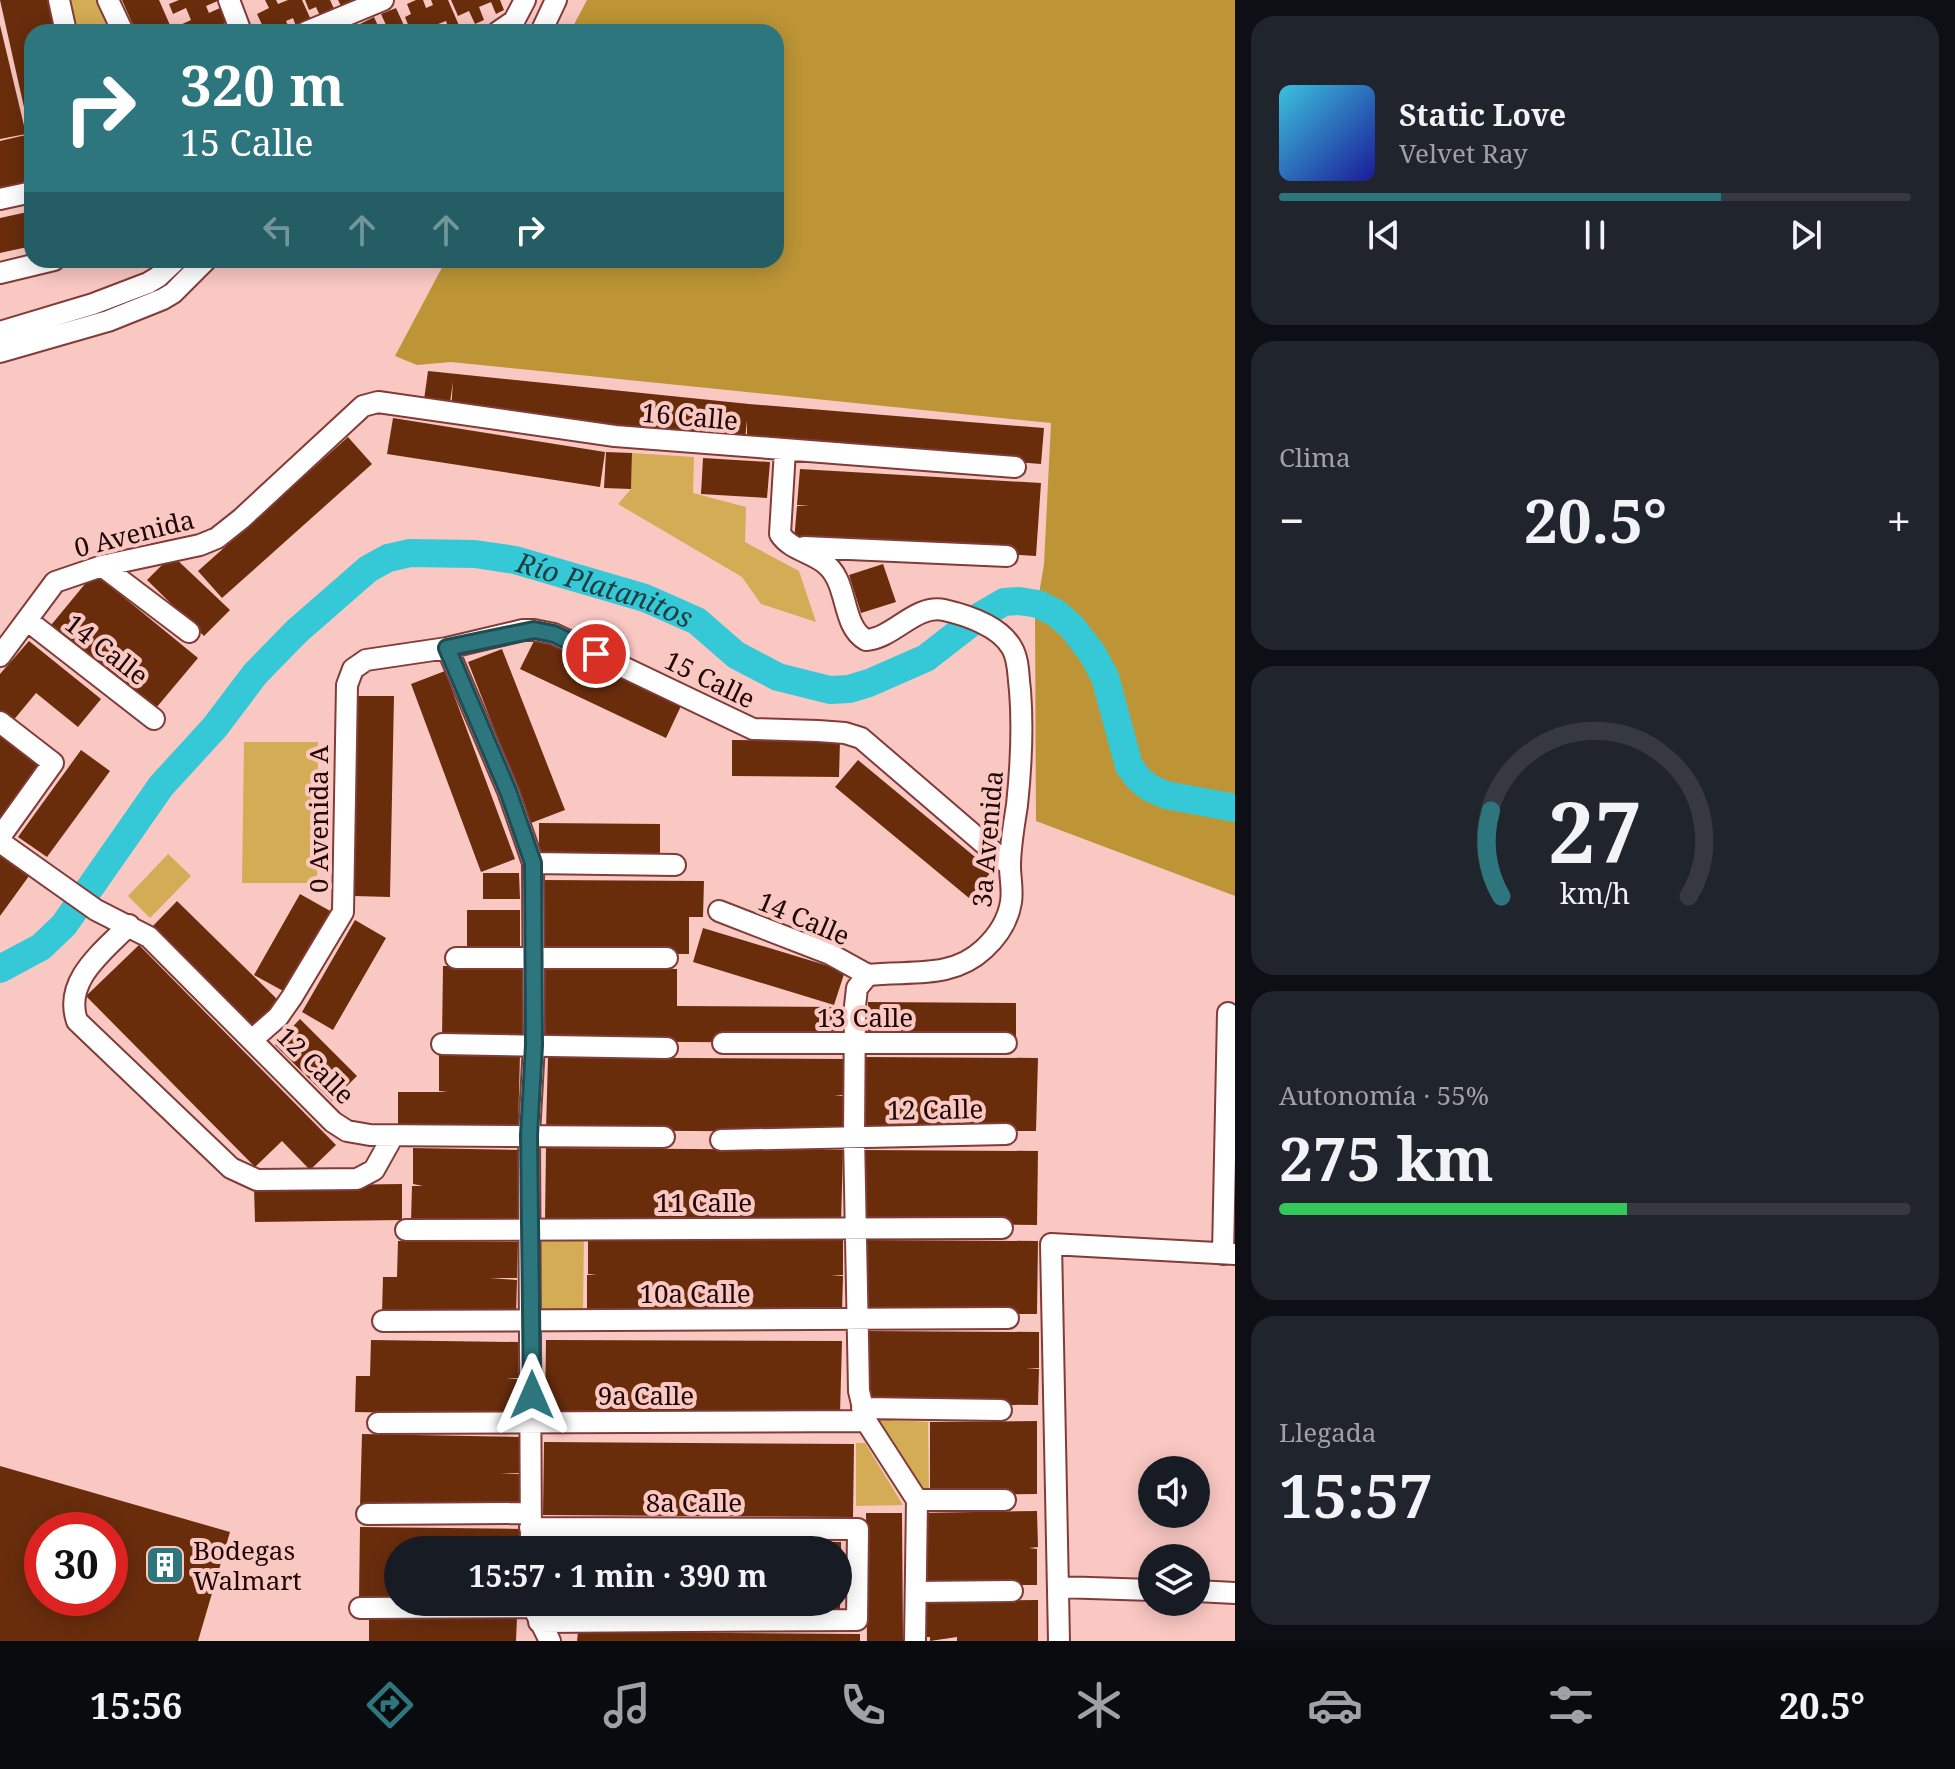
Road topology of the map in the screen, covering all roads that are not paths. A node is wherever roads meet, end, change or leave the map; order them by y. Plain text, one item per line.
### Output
1 (59, 0) edge
2 (108, 0) edge
3 (229, 0) edge
4 (383, 0) edge
5 (525, 0) edge
6 (556, 0) edge
7 (64, 24) edge
8 (119, 24) edge
9 (238, 24) edge
10 (325, 24) edge
11 (510, 24) edge
12 (545, 24) edge
13 (24, 194) edge
14 (0, 199) edge
15 (24, 267) edge
16 (168, 268) edge
17 (198, 268) edge
18 (0, 273) edge
19 (0, 332) edge
20 (0, 352) edge
21 (363, 406) joint
22 (785, 450) junction
23 (1015, 467) dead end
24 (796, 547) junction
25 (1007, 556) dead end
26 (102, 566) junction
27 (28, 621) junction
28 (189, 632) dead end
29 (447, 648) junction
30 (0, 656) edge
31 (154, 719) dead end
32 (0, 722) edge
33 (0, 839) edge
34 (533, 863) junction
35 (675, 865) dead end
36 (1010, 866) junction
37 (719, 911) dead end
38 (129, 925) junction
39 (456, 958) dead end
40 (532, 958) junction
41 (667, 958) dead end
42 (868, 975) junction
43 (1228, 1013) dead end
44 (253, 1039) junction
45 (723, 1043) dead end
46 (1006, 1043) dead end
47 (442, 1044) dead end
48 (856, 1044) junction
49 (534, 1045) junction
50 (667, 1048) dead end
51 (1006, 1134) dead end
52 (529, 1135) junction
53 (393, 1136) junction
54 (854, 1136) junction
55 (664, 1137) dead end
56 (721, 1140) dead end
57 (857, 1228) junction
58 (1002, 1228) dead end
59 (530, 1229) junction
60 (406, 1230) dead end
61 (1229, 1254) edge
62 (1008, 1318) dead end
63 (532, 1319) junction
64 (858, 1319) junction
65 (383, 1321) dead end
66 (1001, 1410) dead end
67 (864, 1414) junction
68 (531, 1421) junction
69 (378, 1423) dead end
70 (917, 1500) junction
71 (1005, 1500) dead end
72 (367, 1514) dead end
73 (530, 1520) junction
74 (531, 1536) edge
75 (1059, 1587) junction
76 (1138, 1590) edge
77 (1012, 1591) dead end
78 (916, 1592) junction
79 (1210, 1592) edge
80 (1235, 1593) edge
81 (360, 1608) dead end
82 (384, 1608) edge
83 (534, 1616) edge
84 (538, 1616) edge
85 (728, 1616) edge
86 (530, 1641) edge
87 (550, 1641) edge
88 (915, 1641) edge
89 (1059, 1641) edge

1 - 7 street
2 - 8 street
3 - 9 street
4 - 10 street
5 - 11 street
6 - 12 street
13 - 14 street
15 - 18 street
16 - 19 street
17 - 20 street
21 - 22 street, 16 Calle
21 - 26 street, 0 Avenida
22 - 23 street, 16 Calle
22 - 24 street
24 - 25 street
24 - 36 street, 3a Avenida
26 - 27 street, 0 Avenida
26 - 28 street
27 - 30 street, 0 Avenida
27 - 31 street, 14 Calle
29 - 34 street
29 - 36 street, 15 Calle
29 - 44 street, 0 Avenida A
32 - 33 street
33 - 38 street, 12 Calle
34 - 35 street
34 - 40 street
36 - 42 street, 3a Avenida
37 - 42 street, 14 Calle
38 - 44 street, 12 Calle
38 - 53 street
39 - 40 street
40 - 41 street
40 - 49 street
42 - 48 street
43 - 61 street
44 - 53 street, 12 Calle
45 - 48 street, 13 Calle
46 - 48 street, 13 Calle
47 - 49 street
48 - 54 street
49 - 50 street
49 - 52 street
51 - 54 street, 12 Calle
52 - 53 street, 12 Calle
52 - 55 street, 12 Calle
52 - 59 street
54 - 56 street, 12 Calle
54 - 57 street
57 - 58 street, 11 Calle
57 - 59 street, 11 Calle
57 - 64 street
59 - 60 street, 11 Calle
59 - 63 street
61 - 75 street
62 - 64 street, 10a Calle
63 - 64 street, 10a Calle
63 - 65 street, 10a Calle
63 - 68 street
64 - 67 street
66 - 67 street, 9a Calle
67 - 68 street, 9a Calle
67 - 70 street
68 - 69 street, 9a Calle
68 - 73 street
70 - 71 street
70 - 78 street
72 - 73 street, 8a Calle
73 - 74 street
73 - 85 street, 8a Calle
75 - 76 street
75 - 89 street
77 - 78 street
78 - 88 street
79 - 80 street
81 - 82 street
83 - 86 street
84 - 87 street

